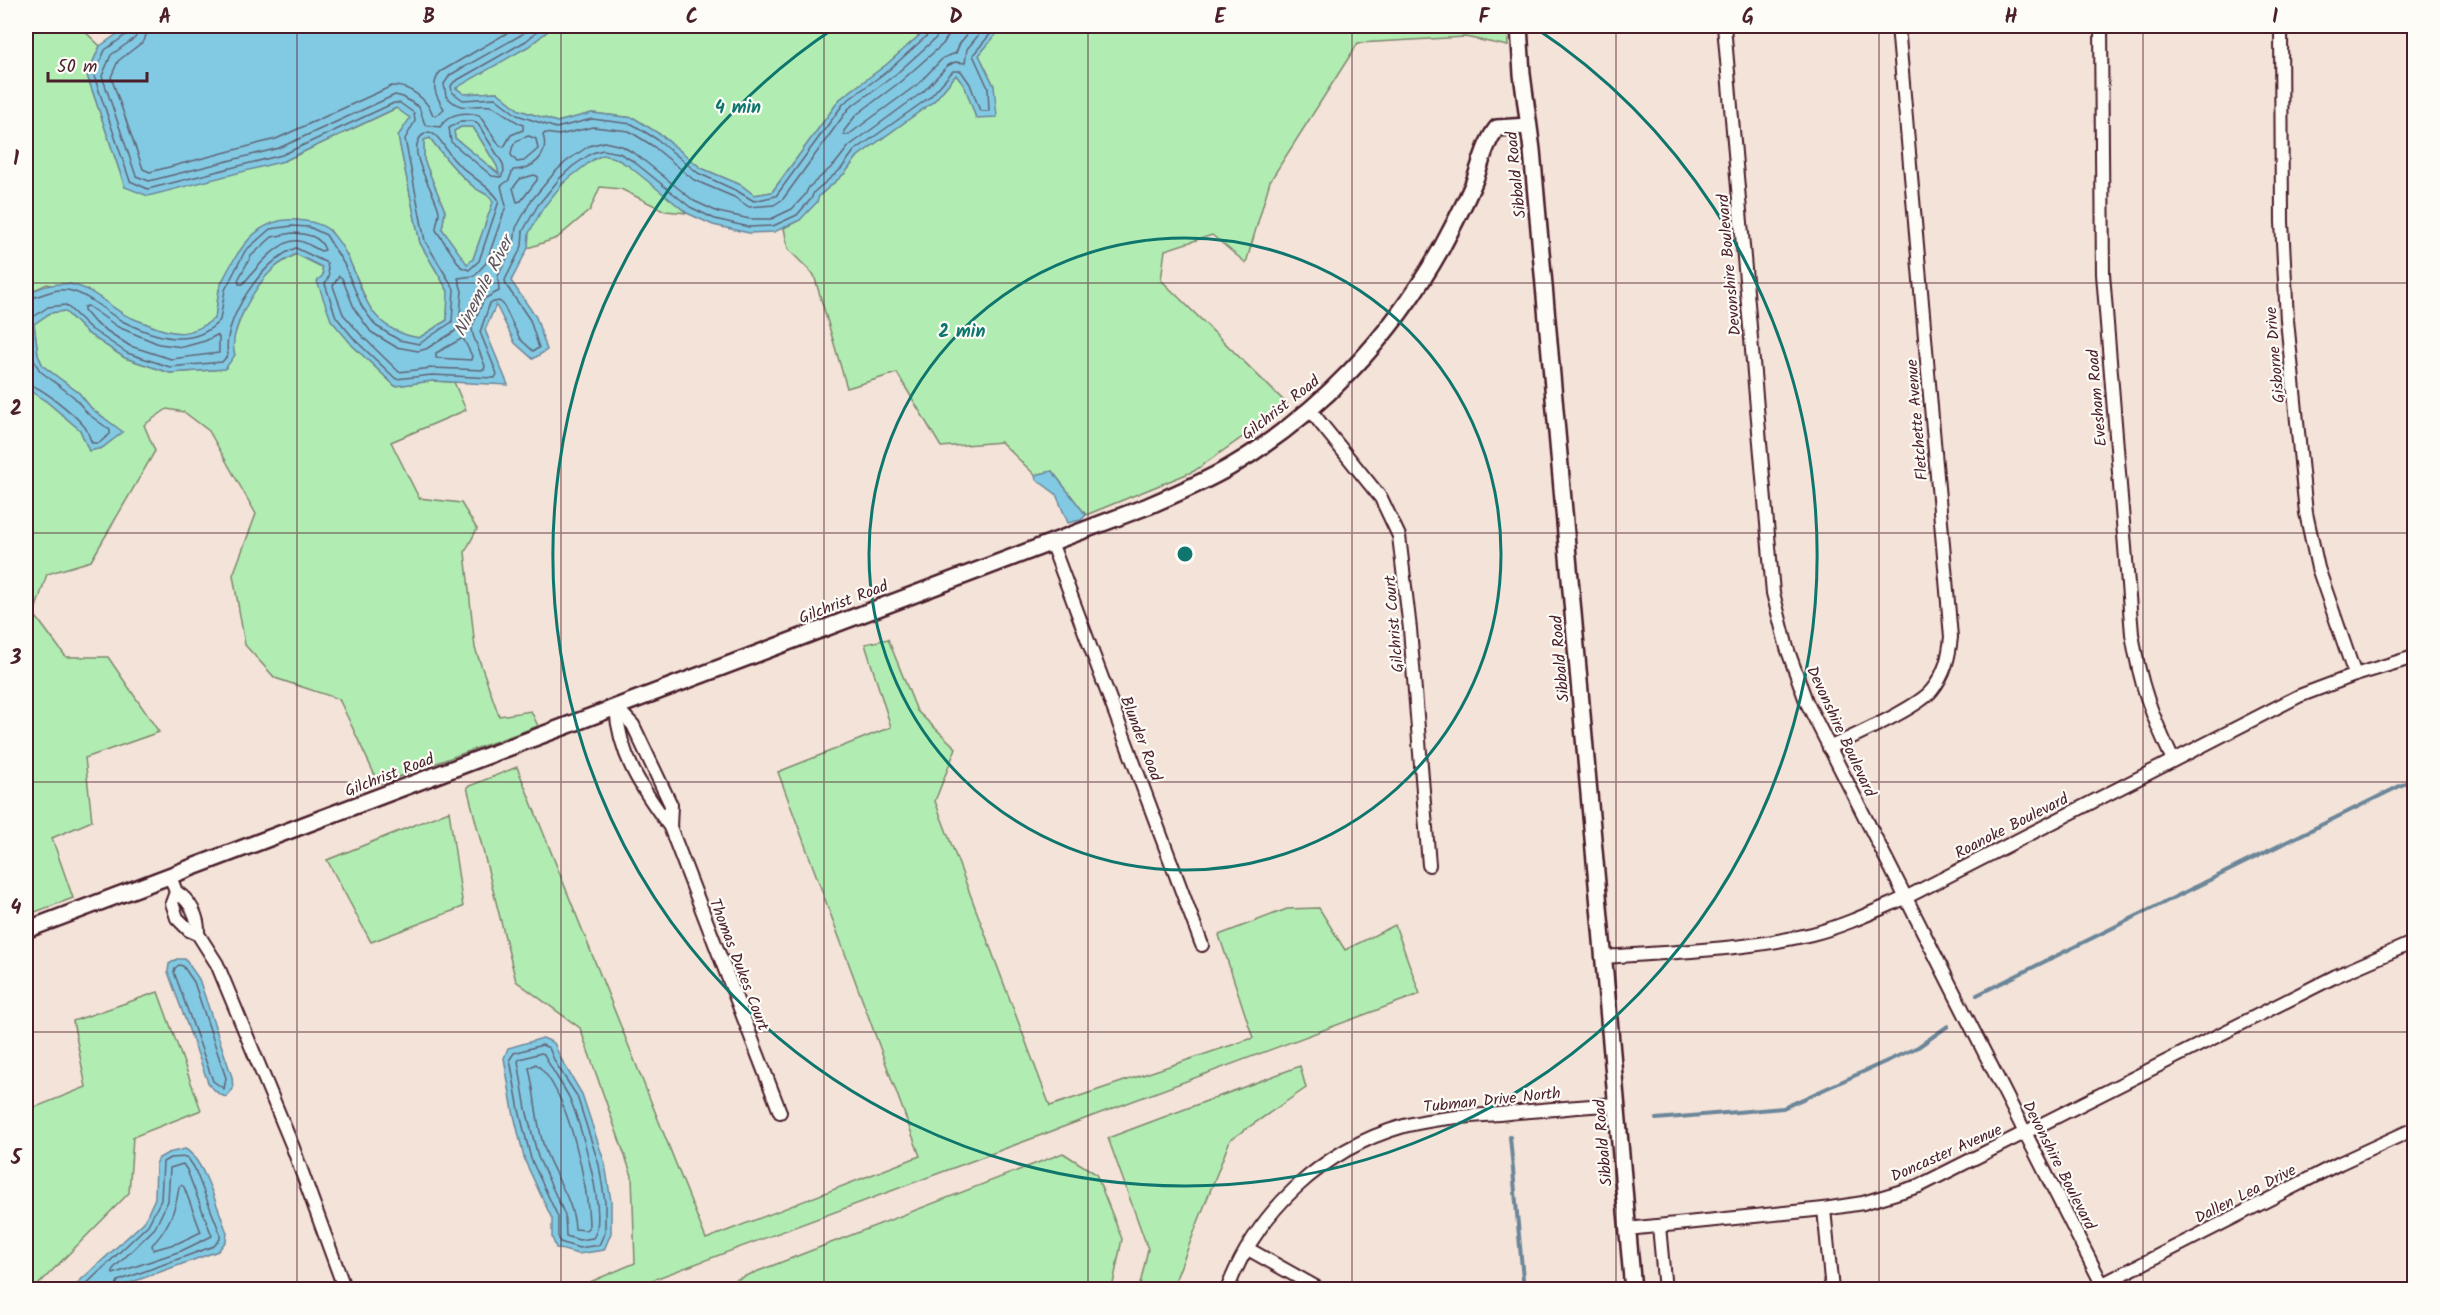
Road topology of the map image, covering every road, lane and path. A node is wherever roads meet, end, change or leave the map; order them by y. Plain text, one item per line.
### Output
1 (1519, 26) edge
2 (1724, 26) edge
3 (1898, 26) edge
4 (1907, 26) edge
5 (2101, 26) edge
6 (2282, 26) edge
7 (1528, 126) junction
8 (1310, 410) junction
9 (1051, 542) junction
10 (2415, 657) edge
11 (2355, 675) junction
12 (616, 707) junction
13 (1829, 748) junction
14 (2172, 760) junction
15 (670, 827) junction
16 (1429, 864) dead end
17 (170, 876) junction
18 (176, 892) junction
19 (1905, 898) junction
20 (26, 930) edge
21 (198, 934) junction
22 (2415, 942) edge
23 (1202, 945) dead end
24 (1603, 957) junction
25 (1617, 1104) junction
26 (780, 1112) dead end
27 (2415, 1129) edge
28 (2025, 1134) junction
29 (1824, 1209) junction
30 (1659, 1226) junction
31 (1627, 1229) junction
32 (1248, 1249) junction
33 (2100, 1288) edge
34 (345, 1290) edge
35 (1227, 1290) edge
36 (1321, 1290) edge
37 (1633, 1290) edge
38 (1665, 1290) edge
39 (1832, 1290) edge

1 - 7 street, Sibbald Road
2 - 13 street, Devonshire Boulevard
3 - 4 street
3 - 13 street, Fletchette Avenue
5 - 14 street, Evesham Road
6 - 11 street, Gisborne Drive
7 - 8 street, Gilchrist Road
7 - 24 street, Sibbald Road
8 - 9 street, Gilchrist Road
8 - 16 street, Gilchrist Court
9 - 12 street, Gilchrist Road
9 - 23 street, Blunder Road
10 - 11 street, Roanoke Boulevard
11 - 14 street, Roanoke Boulevard
12 - 15 street, Thomas Dukes Court
12 - 15 street, Thomas Dukes Court
12 - 17 street, Gilchrist Road
13 - 19 street, Devonshire Boulevard
14 - 19 street, Roanoke Boulevard
15 - 26 street, Thomas Dukes Court
17 - 18 street
17 - 20 street, Gilchrist Road
18 - 21 street
18 - 21 street
19 - 24 street, Roanoke Boulevard
19 - 28 street, Devonshire Boulevard
21 - 34 street
22 - 28 street, Doncaster Avenue
24 - 25 street, Sibbald Road
25 - 31 street, Sibbald Road
25 - 32 street, Tubman Drive North
27 - 33 street, Dallen Lea Drive
28 - 29 street, Doncaster Avenue
28 - 33 street, Devonshire Boulevard
29 - 30 street, Doncaster Avenue
29 - 39 street
30 - 31 street, Doncaster Avenue
30 - 38 street
31 - 37 street, Sibbald Road
32 - 35 street, Tubman Drive North
32 - 36 street

